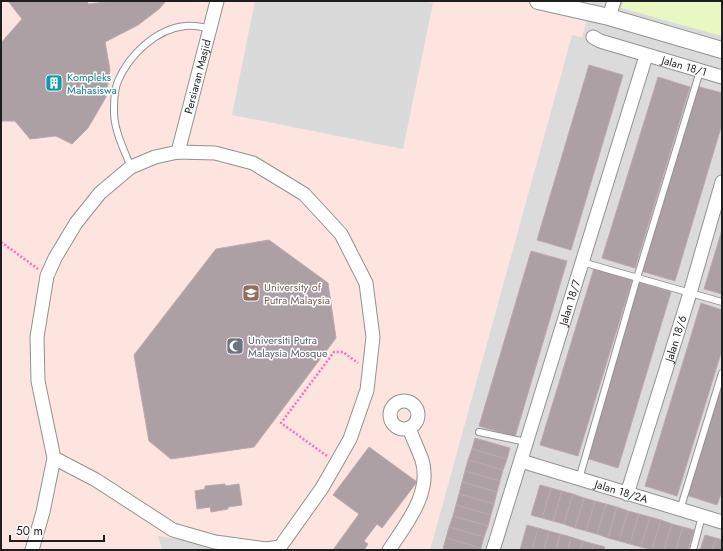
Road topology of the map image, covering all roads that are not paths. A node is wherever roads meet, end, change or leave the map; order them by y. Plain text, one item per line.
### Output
1 (217, 1) edge
2 (538, 1) edge
3 (614, 1) edge
4 (609, 17) junction
5 (209, 28) junction
6 (593, 36) dead end
7 (722, 50) edge
8 (646, 56) junction
9 (700, 71) junction
10 (722, 77) edge
11 (178, 152) junction
12 (130, 167) junction
13 (722, 182) edge
14 (582, 262) junction
15 (637, 278) junction
16 (690, 293) junction
17 (722, 302) edge
18 (722, 373) edge
19 (409, 428) dead end
20 (479, 432) dead end
21 (526, 442) junction
22 (54, 458) junction
23 (521, 462) junction
24 (579, 479) junction
25 (627, 494) junction
26 (680, 510) junction
27 (702, 516) junction
28 (722, 522) edge
29 (281, 549) edge
30 (32, 550) edge
31 (390, 550) edge
32 (493, 550) edge
33 (693, 550) edge

1 - 5 street, Persiaran Masjid
2 - 4 street
3 - 4 street
4 - 7 street
5 - 11 street, Persiaran Masjid
5 - 12 lane
6 - 8 street, Jalan 18/1
8 - 9 street, Jalan 18/1
8 - 14 street, Jalan 18/7
9 - 10 street, Jalan 18/1
9 - 15 lane
11 - 12 street
11 - 29 street
12 - 22 street
13 - 16 street, Jalan 18/6
14 - 15 lane
14 - 21 street, Jalan 18/7
15 - 16 lane
15 - 24 lane
16 - 17 lane
16 - 25 street, Jalan 18/6
18 - 26 lane
19 - 31 street
20 - 21 lane
21 - 23 street, Jalan 18/7
22 - 29 street
22 - 30 street
23 - 24 street, Jalan 18/2A
23 - 32 street, Jalan 18/7
24 - 25 street, Jalan 18/2A
25 - 26 street, Jalan 18/2A
26 - 27 street, Jalan 18/2A
27 - 28 street, Jalan 18/2A
27 - 33 lane

